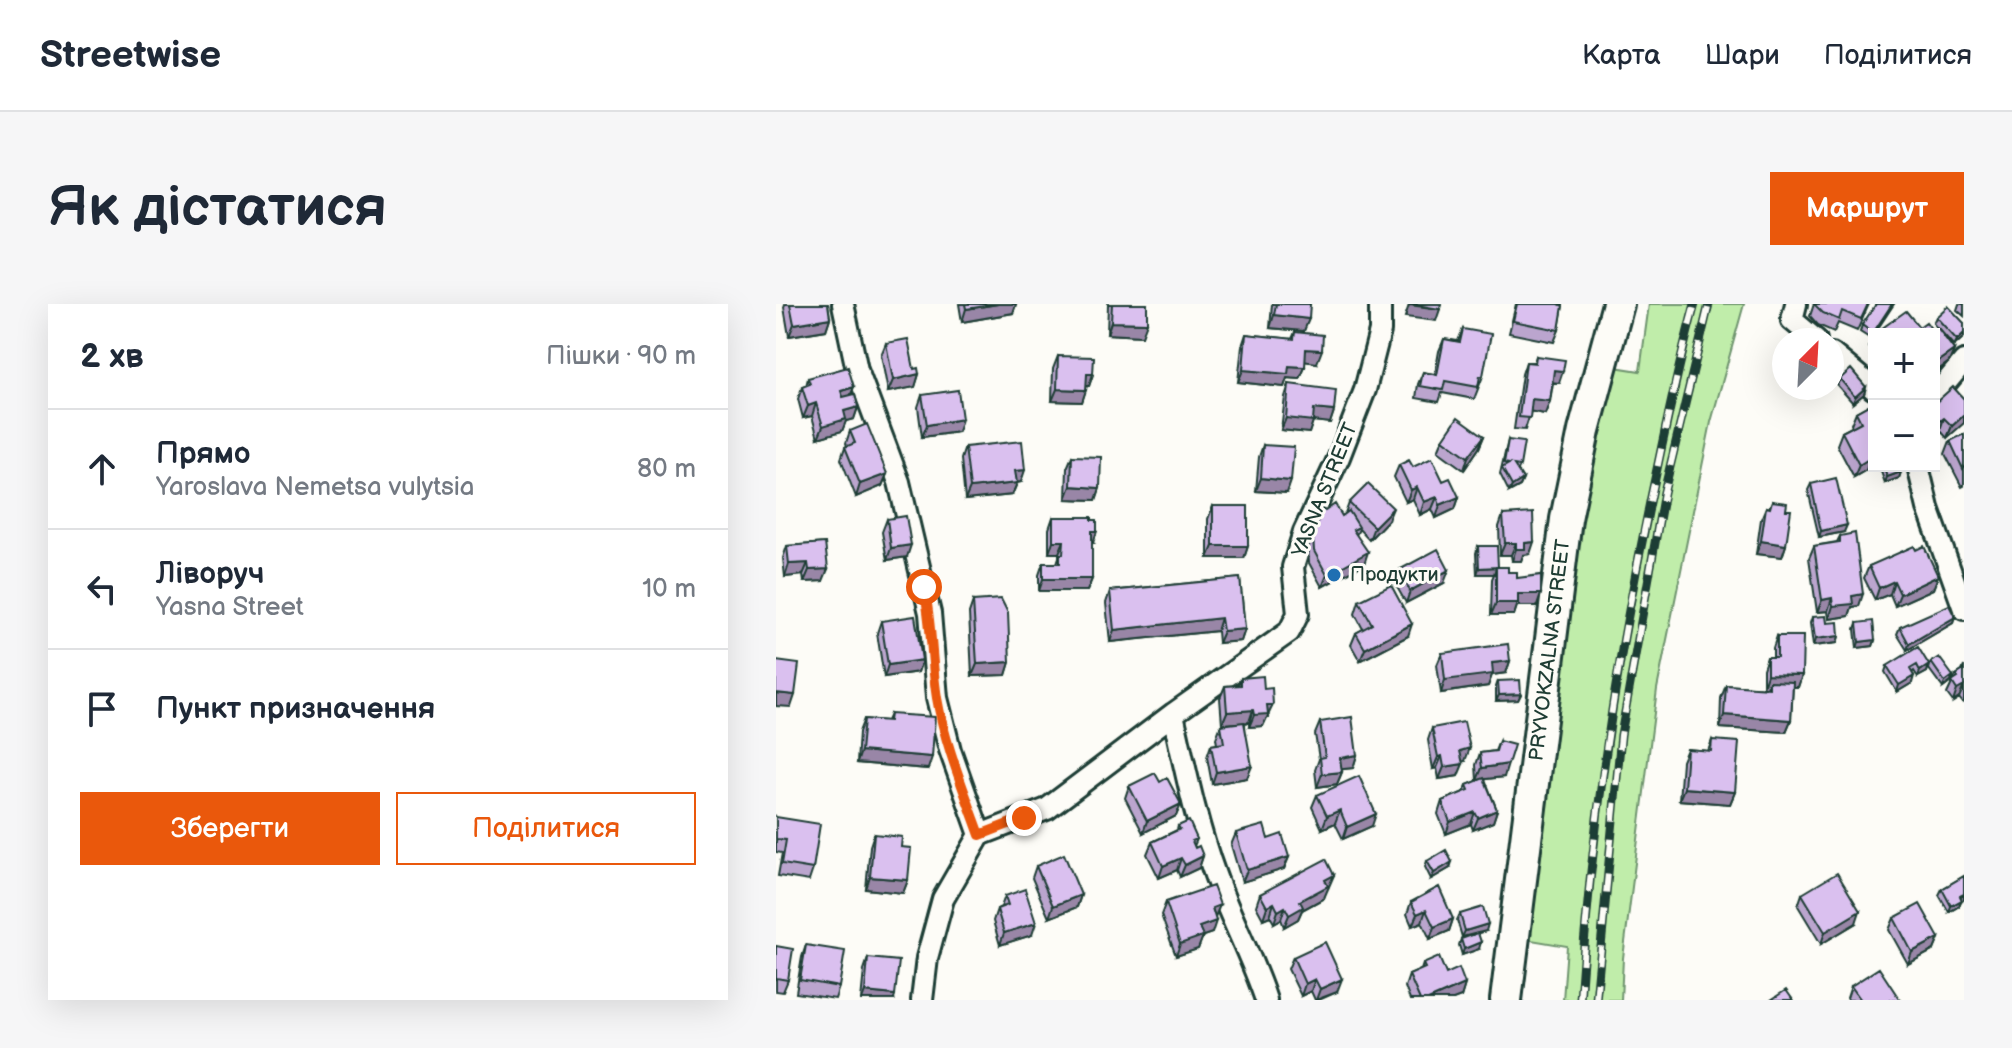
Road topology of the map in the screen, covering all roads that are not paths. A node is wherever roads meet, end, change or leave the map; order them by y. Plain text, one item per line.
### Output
1 (843, 304) edge
2 (1380, 304) edge
3 (1618, 304) edge
4 (1796, 304) edge
5 (1802, 328) edge
6 (1964, 361) edge
7 (1844, 364) edge
8 (1868, 384) edge
9 (1940, 390) edge
10 (1919, 472) edge
11 (1964, 609) edge
12 (1173, 714) junction
13 (980, 835) junction
14 (922, 1000) edge
15 (1266, 1000) edge
16 (1506, 1000) edge

1 - 13 street
2 - 12 street, YASNA STREET
3 - 16 street, PRYVOKZALNA STREET
4 - 5 street
6 - 9 street
7 - 8 street
10 - 11 street
12 - 13 street, YASNA STREET
12 - 15 street
13 - 14 street

